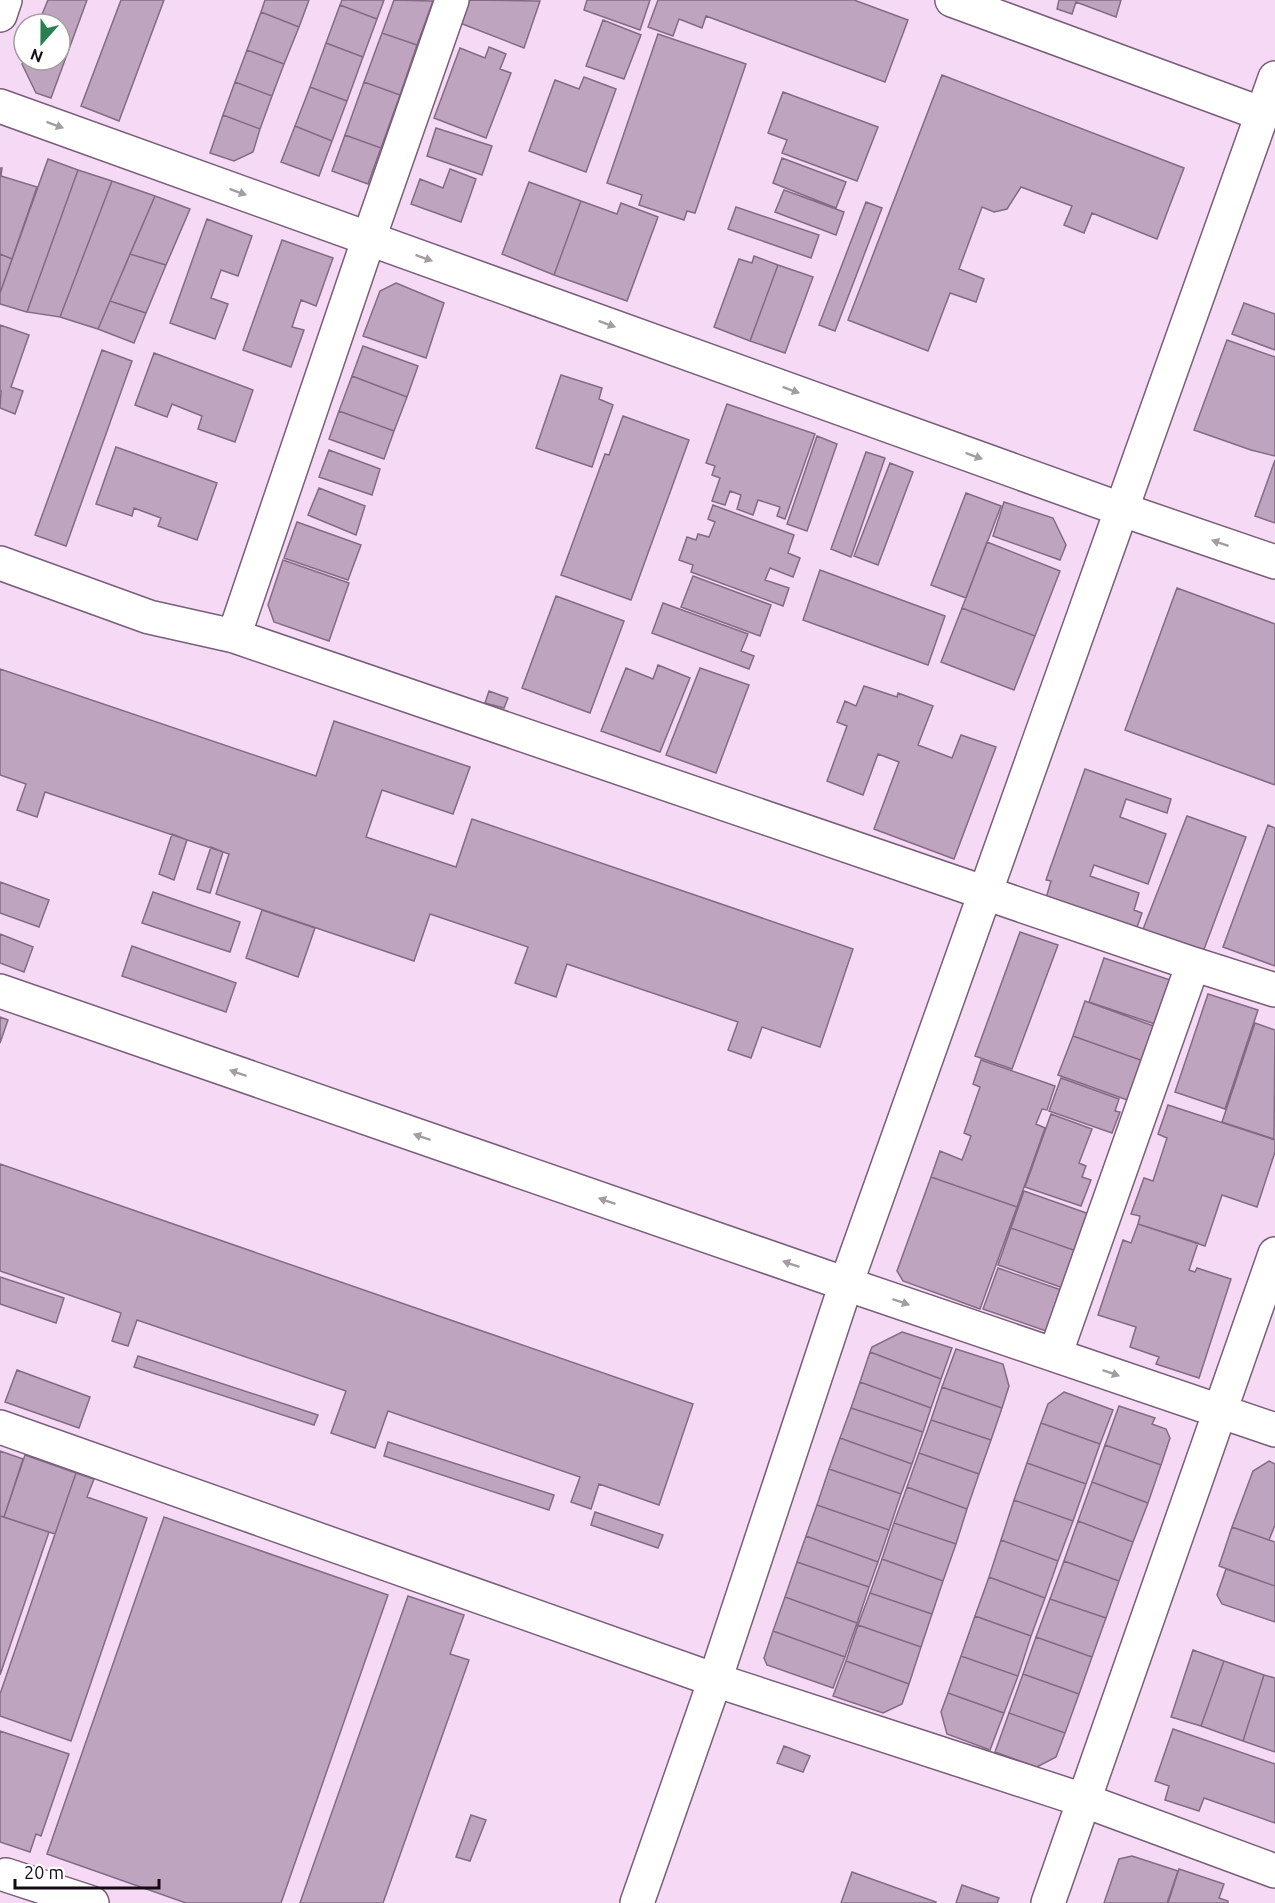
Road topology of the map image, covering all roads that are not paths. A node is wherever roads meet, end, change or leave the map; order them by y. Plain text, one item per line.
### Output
1 (5, 0) edge
2 (452, 0) edge
3 (952, 0) edge
4 (0, 15) edge
5 (1275, 78) edge
6 (0, 106) edge
7 (1263, 114) junction
8 (369, 238) junction
9 (1123, 510) junction
10 (1275, 562) edge
11 (0, 563) edge
12 (234, 636) junction
13 (986, 892) junction
14 (1193, 964) junction
15 (1275, 990) edge
16 (0, 991) edge
17 (1275, 1254) edge
18 (846, 1284) junction
19 (1055, 1355) junction
20 (1219, 1410) junction
21 (0, 1427) edge
22 (1275, 1430) edge
23 (715, 1680) junction
24 (1083, 1800) junction
25 (1275, 1871) edge
26 (3, 1872) edge
27 (22, 1903) edge
28 (92, 1903) edge
29 (637, 1903) edge
30 (1048, 1903) edge

1 - 4 street
2 - 8 street
3 - 7 street
5 - 7 street
6 -> 8 street
7 - 9 street
8 -> 9 street
8 - 12 street
10 -> 9 street
9 - 13 street
11 - 12 street
12 - 13 street
13 - 14 street
13 - 18 street
14 - 15 street
14 - 19 street
18 -> 16 street
17 - 20 street
18 -> 19 street
18 - 23 street
19 -> 20 street
20 - 22 street
20 - 24 street
21 - 23 street
23 - 24 street
23 - 29 street
24 - 25 street
24 - 30 street
26 - 27 street
26 - 28 street

